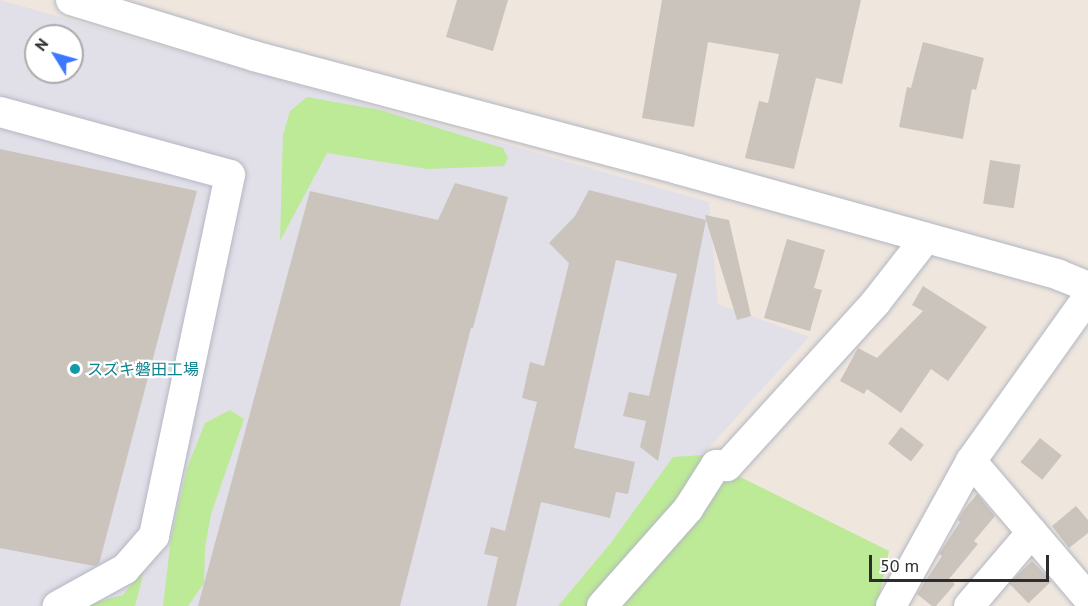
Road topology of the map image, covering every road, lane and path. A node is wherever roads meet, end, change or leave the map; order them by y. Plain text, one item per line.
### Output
1 (71, 0) edge
2 (0, 112) edge
3 (926, 238) junction
4 (1088, 287) edge
5 (1088, 297) edge
6 (971, 461) junction
7 (1032, 532) junction
8 (1088, 598) edge
9 (58, 606) edge
10 (602, 606) edge
11 (891, 606) edge
12 (969, 606) edge

1 - 3 street
2 - 9 street
3 - 4 street
3 - 10 street
5 - 6 street
6 - 7 street
6 - 11 street
7 - 8 street
7 - 12 street

